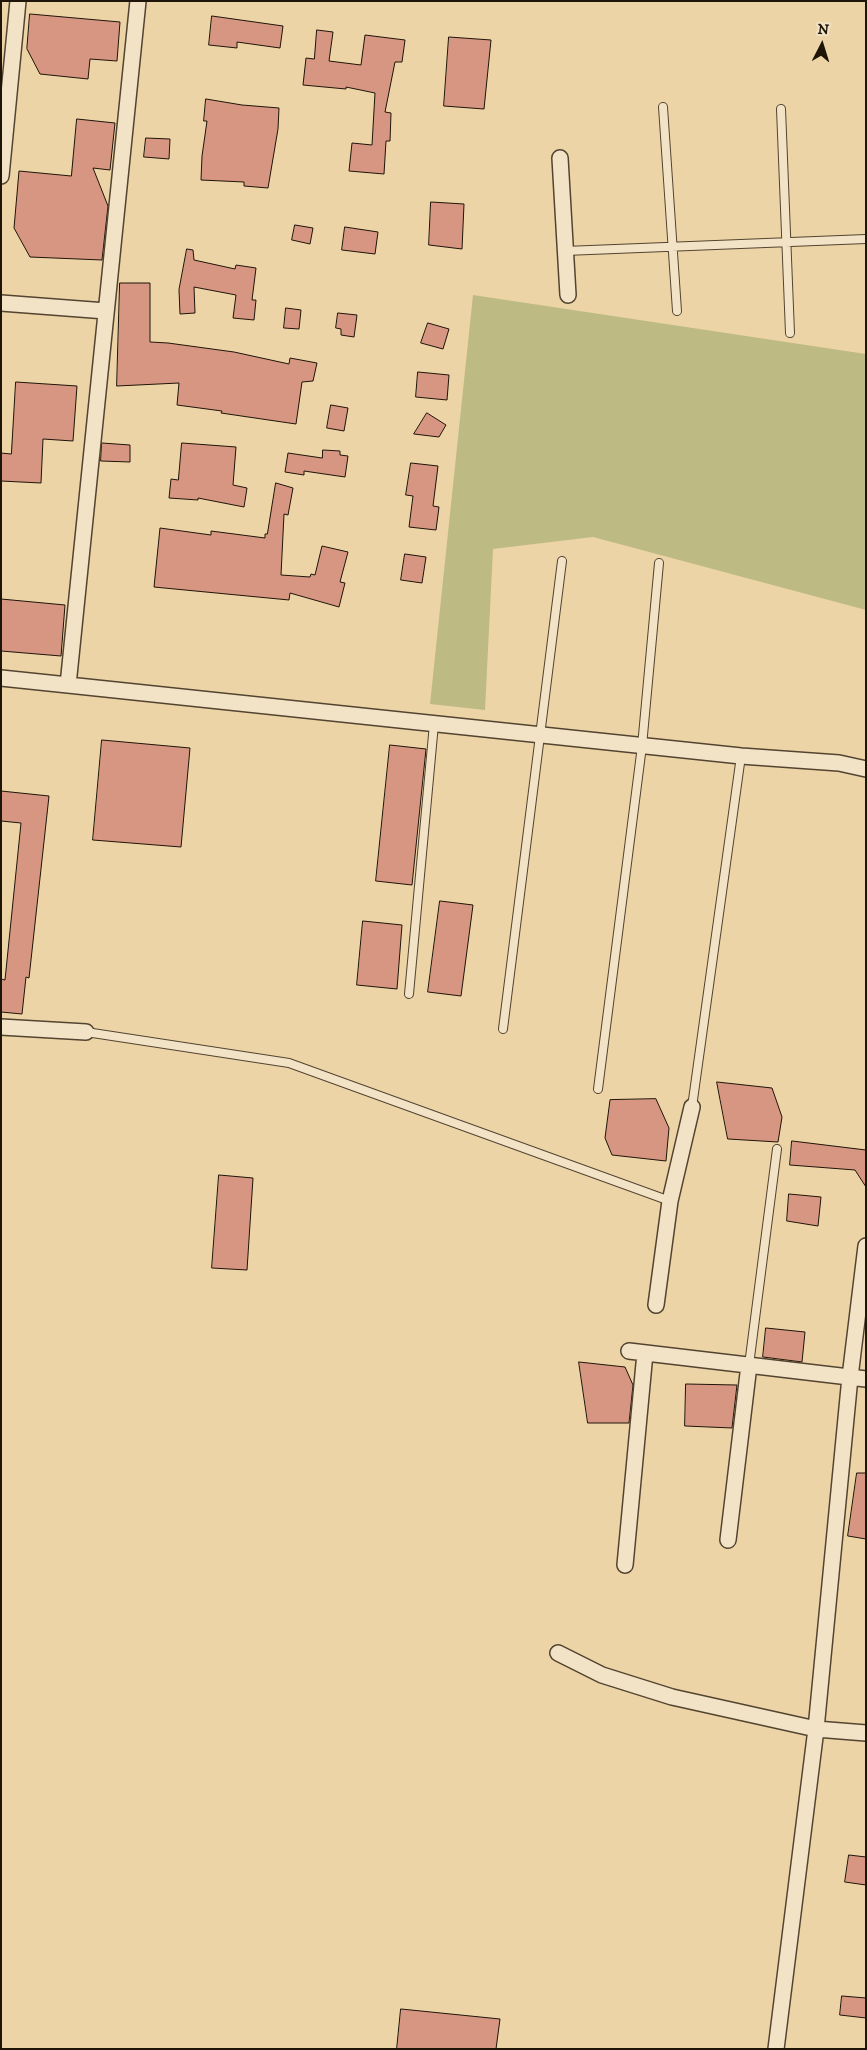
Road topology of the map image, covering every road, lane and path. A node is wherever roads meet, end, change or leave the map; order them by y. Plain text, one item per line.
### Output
1 (18, 1) edge
2 (138, 1) edge
3 (663, 107) dead end
4 (782, 109) dead end
5 (560, 158) dead end
6 (1, 176) edge
7 (866, 239) edge
8 (787, 242) junction
9 (673, 247) junction
10 (566, 251) junction
11 (568, 295) dead end
12 (1, 303) edge
13 (106, 311) junction
14 (677, 312) dead end
15 (790, 333) dead end
16 (562, 561) dead end
17 (659, 563) dead end
18 (1, 678) edge
19 (68, 685) junction
20 (434, 724) junction
21 (538, 735) junction
22 (642, 746) junction
23 (740, 756) junction
24 (866, 769) edge
25 (409, 994) dead end
26 (1, 1027) edge
27 (503, 1029) dead end
28 (86, 1032) joint
29 (598, 1089) dead end
30 (692, 1107) joint
31 (777, 1149) dead end
32 (670, 1201) junction
33 (866, 1246) edge
34 (656, 1305) dead end
35 (629, 1351) dead end
36 (646, 1353) junction
37 (749, 1365) junction
38 (850, 1377) junction
39 (866, 1379) edge
40 (728, 1540) dead end
41 (625, 1564) dead end
42 (558, 1652) dead end
43 (816, 1729) junction
44 (866, 1733) edge
45 (776, 2049) edge

1 - 6 street
2 - 13 street
3 - 9 lane
4 - 8 lane
5 - 10 street
7 - 8 lane
8 - 9 lane
8 - 15 lane
9 - 10 lane
9 - 14 lane
10 - 11 street
12 - 13 street
13 - 19 street
16 - 21 lane
17 - 22 lane
18 - 19 street
19 - 20 street
20 - 21 street
20 - 25 lane
21 - 22 street
21 - 27 lane
22 - 23 street
22 - 29 lane
23 - 24 street
23 - 30 lane
26 - 28 street
28 - 32 lane
30 - 32 street
31 - 37 lane
32 - 34 street
33 - 38 street
35 - 36 street
36 - 37 street
36 - 41 street
37 - 38 street
37 - 40 street
38 - 39 street
38 - 43 street
42 - 43 street
43 - 44 street
43 - 45 street

